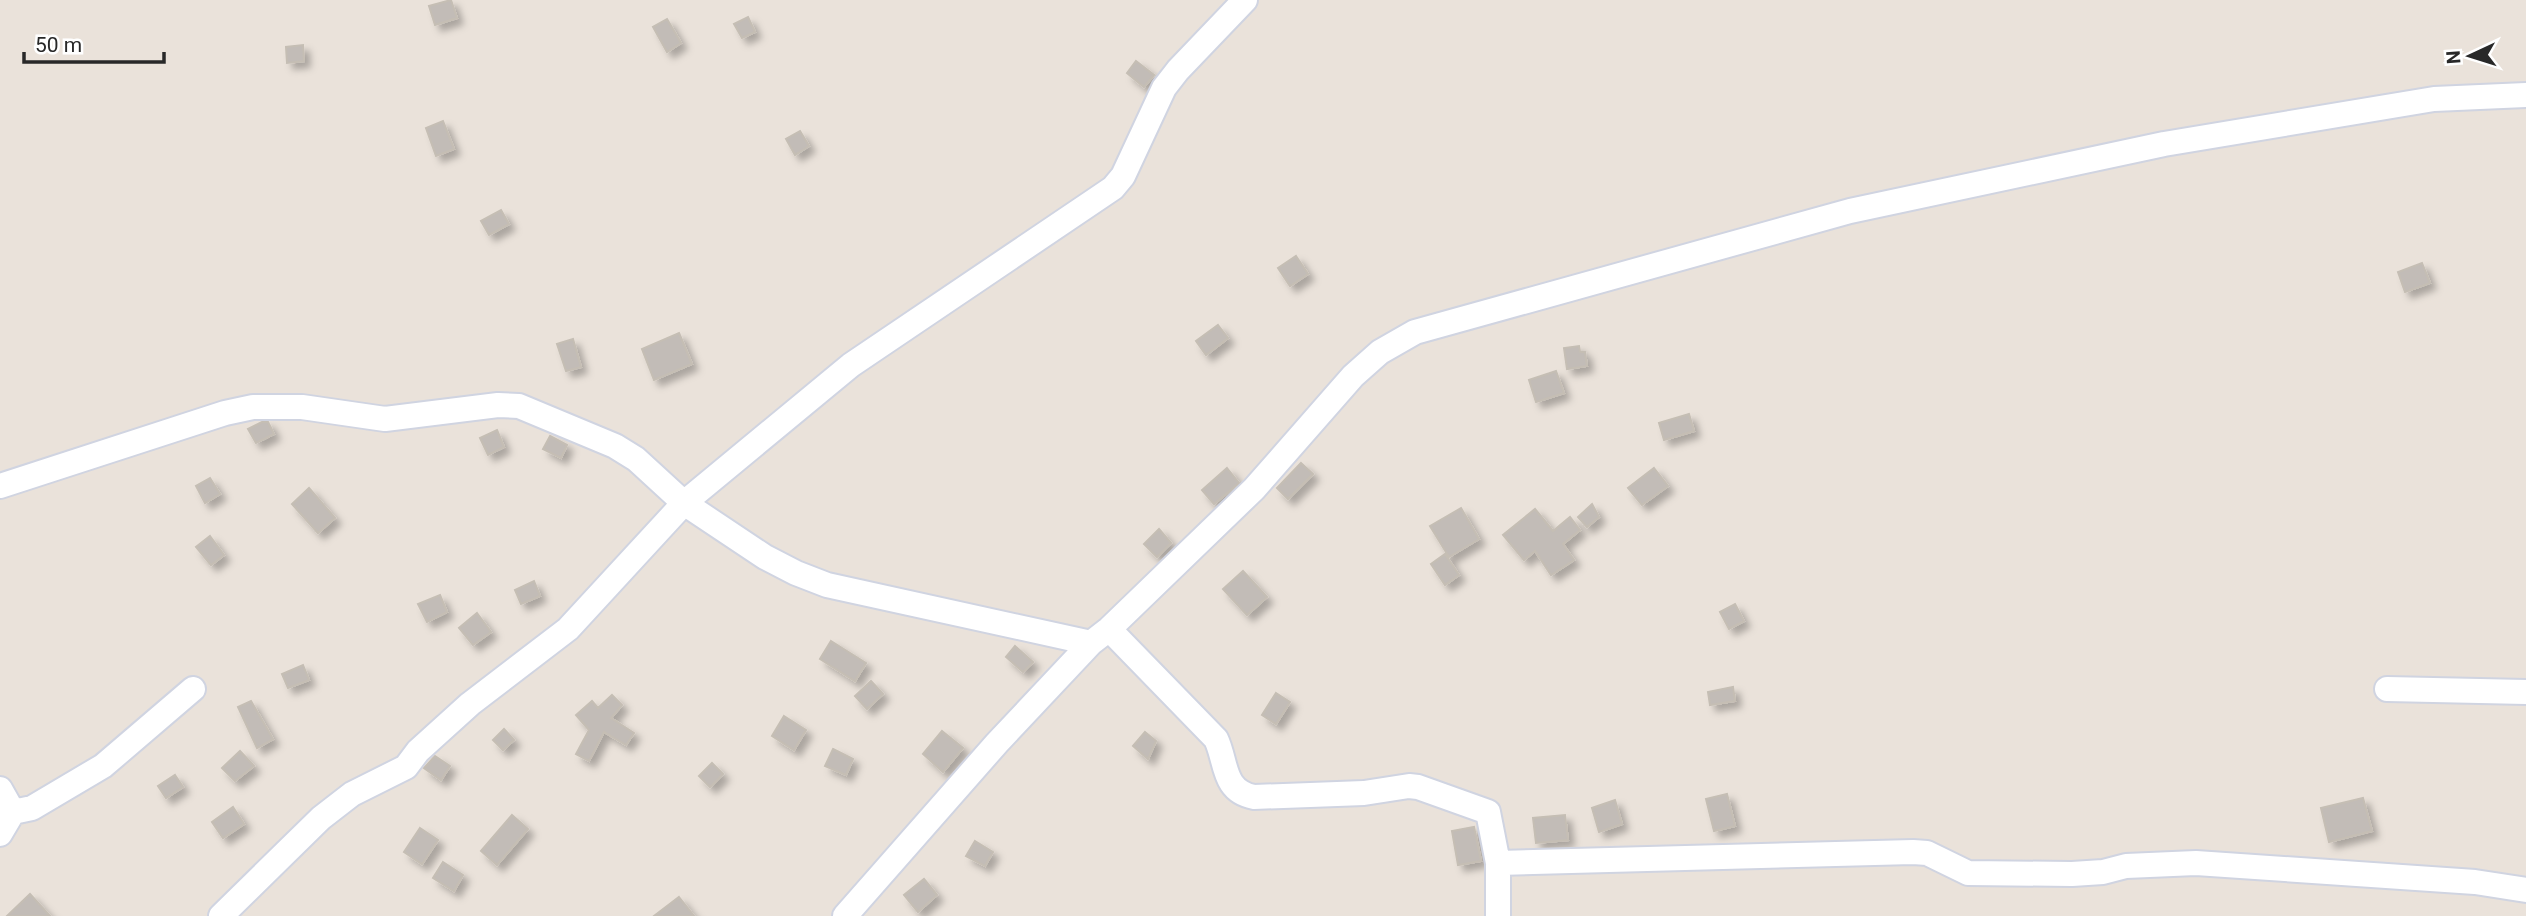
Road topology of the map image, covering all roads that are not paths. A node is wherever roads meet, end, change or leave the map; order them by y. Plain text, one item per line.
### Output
1 (1245, 0) edge
2 (2526, 95) edge
3 (0, 486) edge
4 (684, 503) junction
5 (1100, 636) junction
6 (193, 689) dead end
7 (2387, 689) dead end
8 (2526, 692) edge
9 (0, 789) edge
10 (13, 812) junction
11 (0, 834) edge
12 (1498, 863) junction
13 (2526, 890) edge
14 (221, 916) edge
15 (845, 916) edge
16 (1498, 916) edge

1 - 4 street
2 - 5 street
3 - 4 street
4 - 5 street
4 - 14 street
5 - 12 street
5 - 15 street
6 - 10 street
7 - 8 street
9 - 10 street
10 - 11 street
12 - 13 street
12 - 16 street

